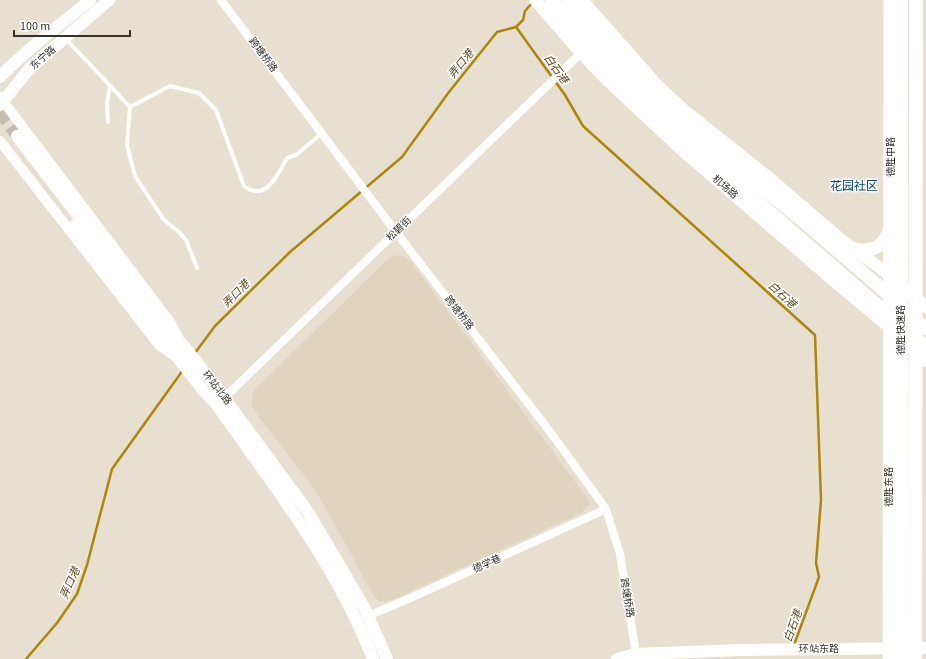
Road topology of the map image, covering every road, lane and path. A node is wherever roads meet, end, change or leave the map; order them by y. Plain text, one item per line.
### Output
1 (90, 0) edge
2 (109, 0) edge
3 (222, 0) edge
4 (535, 0) edge
5 (582, 0) edge
6 (890, 0) edge
7 (901, 0) edge
8 (916, 0) edge
9 (556, 6) edge
10 (593, 21) junction
11 (66, 39) junction
12 (581, 53) junction
13 (0, 77) edge
14 (110, 86) junction
15 (1, 101) edge
16 (130, 107) junction
17 (108, 122) dead end
18 (322, 133) junction
19 (9, 139) edge
20 (744, 196) junction
21 (804, 208) junction
22 (891, 226) junction
23 (810, 227) junction
24 (396, 232) junction
25 (854, 249) junction
26 (197, 268) dead end
27 (891, 276) junction
28 (890, 296) junction
29 (926, 307) edge
30 (890, 321) junction
31 (926, 329) edge
32 (183, 345) junction
33 (926, 347) edge
34 (926, 361) edge
35 (221, 401) junction
36 (606, 509) junction
37 (368, 616) junction
38 (926, 648) edge
39 (636, 654) junction
40 (889, 654) edge
41 (373, 659) edge
42 (387, 659) edge
43 (617, 659) edge
44 (901, 659) edge
45 (915, 659) edge

1 - 13 main road, 东宁路
2 - 11 main road, 东宁路
3 - 18 street, 跨塘桥路
4 - 9 main road, 机场路
5 - 10 main road, 机场路
6 - 22 main road, 德胜中路
7 - 44 highway, 德胜快速路
8 - 45 highway, 德胜快速路
9 - 10 main road, 机场路
9 - 12 main road, 机场路
9 - 20 main road, 机场路
10 - 21 main road, 机场路
10 - 23 main road, 机场路
11 - 14 lane
11 - 15 main road, 东宁路
12 - 20 main road, 机场路
12 - 24 street, 松碧街
14 - 16 lane
14 - 17 lane
15 - 32 street
16 - 18 lane
16 - 26 lane
18 - 24 street, 跨塘桥路
19 - 32 main road, 环站北路
19 - 35 main road, 环站北路
20 - 30 main road, 机场路
21 - 23 main road
21 - 25 main road, 机场路
22 - 25 main road
22 - 27 main road, 德胜中路
23 - 28 main road, 机场路
24 - 35 street, 松碧街
24 - 36 street, 跨塘桥路
25 - 27 main road, 机场路
27 - 28 main road, 德胜中路
27 - 29 main road, 机场路
28 - 30 main road, 德胜中路
28 - 31 main road, 机场路
30 - 33 main road, 机场路
30 - 34 main road, 机场路
30 - 40 main road, 德胜东路
32 - 35 main road, 环站北路
35 - 37 main road, 环站北路
35 - 41 main road, 环站北路
36 - 37 street, 德学巷
36 - 39 street, 跨塘桥路
37 - 42 main road, 环站北路
38 - 40 main road, 环站东路
39 - 40 main road, 环站东路
39 - 43 main road, 环站东路

